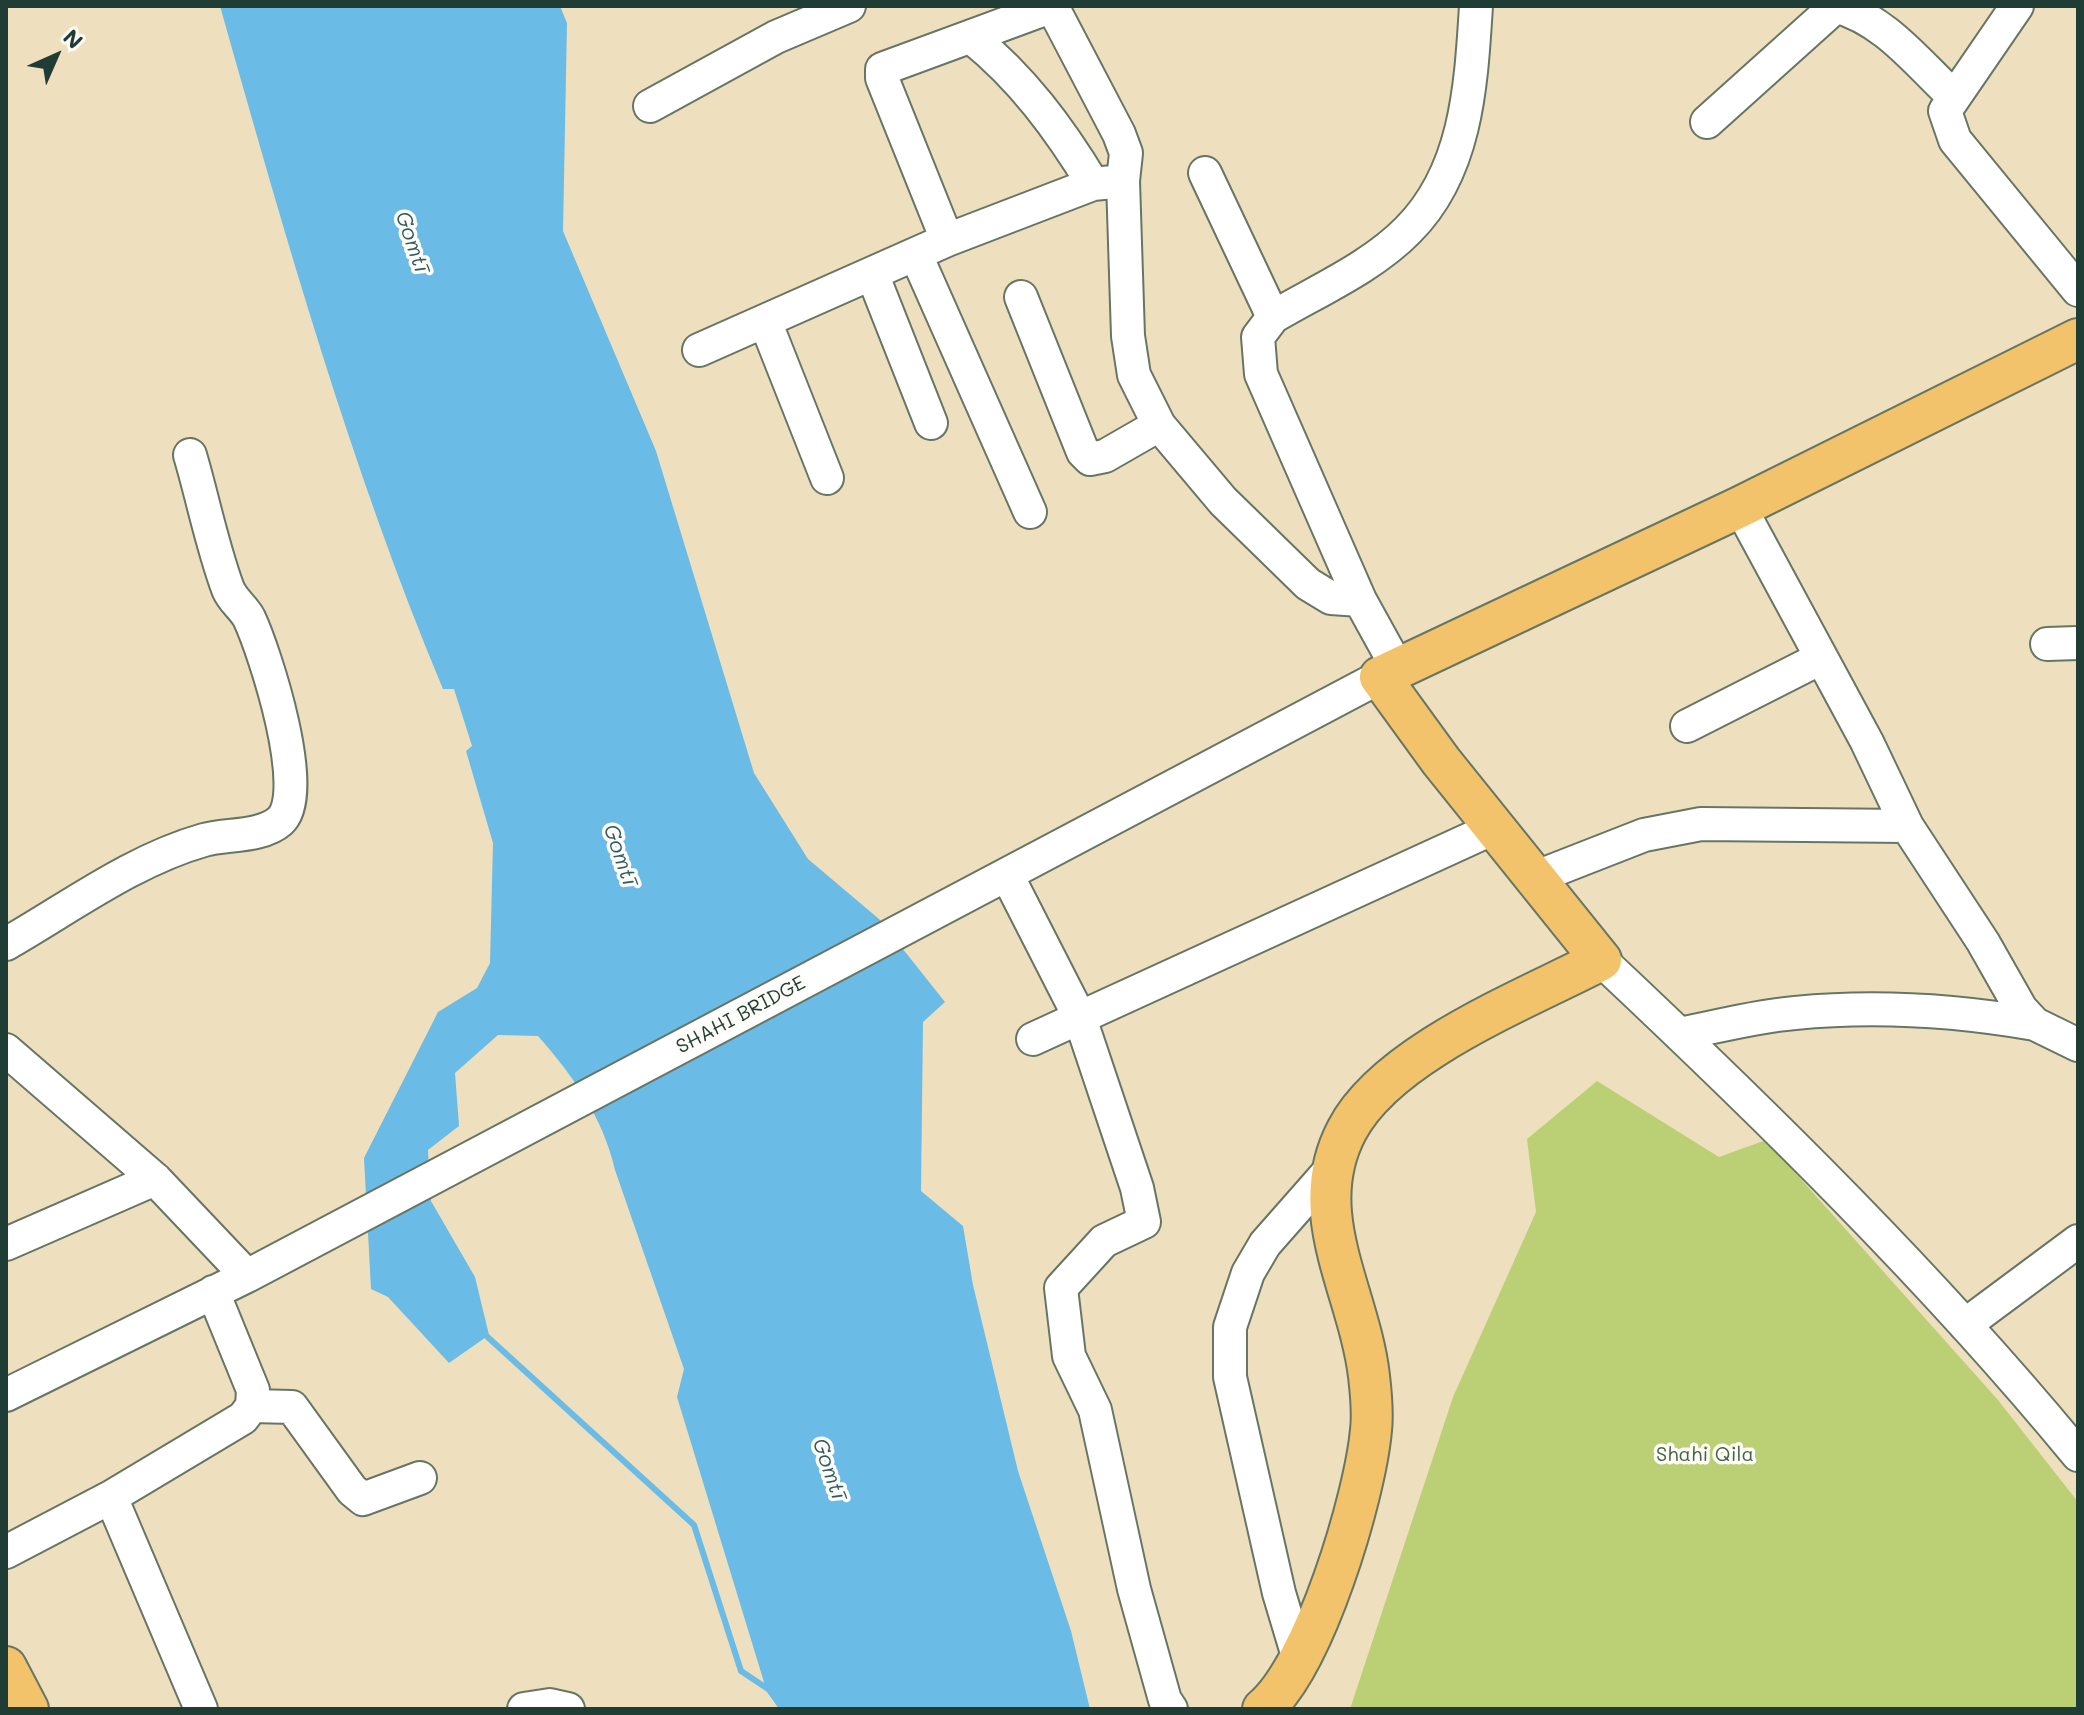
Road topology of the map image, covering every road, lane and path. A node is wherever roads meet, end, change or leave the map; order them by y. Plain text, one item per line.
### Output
1 (849, 6) edge
2 (1052, 6) edge
3 (1476, 6) edge
4 (2017, 6) edge
5 (1848, 8) edge
6 (971, 37) junction
7 (1952, 95) junction
8 (650, 106) dead end
9 (1707, 122) dead end
10 (1205, 173) dead end
11 (1108, 182) junction
12 (947, 240) junction
13 (916, 255) junction
14 (873, 276) junction
15 (2078, 290) edge
16 (1021, 297) dead end
17 (1273, 317) junction
18 (765, 321) junction
19 (2078, 339) edge
20 (699, 350) dead end
21 (931, 423) dead end
22 (1159, 425) junction
23 (190, 455) dead end
24 (827, 478) dead end
25 (1740, 507) junction
26 (1030, 512) dead end
27 (1360, 600) junction
28 (1821, 658) junction
29 (1389, 673) junction
30 (1687, 726) dead end
31 (1907, 826) junction
32 (1494, 828) junction
33 (1007, 875) junction
34 (1534, 878) junction
35 (6, 944) edge
36 (1601, 960) junction
37 (1080, 1018) junction
38 (2035, 1024) junction
39 (1679, 1034) junction
40 (1033, 1039) dead end
41 (2078, 1045) edge
42 (6, 1050) edge
43 (1331, 1169) junction
44 (155, 1179) junction
45 (2078, 1241) edge
46 (6, 1244) edge
47 (247, 1276) junction
48 (213, 1292) junction
49 (1965, 1325) junction
50 (6, 1395) edge
51 (252, 1406) junction
52 (2071, 1433) edge
53 (420, 1478) dead end
54 (111, 1497) junction
55 (6, 1552) edge
56 (1300, 1663) junction
57 (6, 1668) edge
58 (28, 1709) edge
59 (201, 1709) edge
60 (524, 1709) edge
61 (568, 1709) edge
62 (1171, 1709) edge
63 (1263, 1709) edge

1 - 8 street
2 - 6 street
2 - 11 street
3 - 17 street
4 - 7 street
5 - 7 street
5 - 9 street
6 - 11 street
6 - 12 street
7 - 15 street
10 - 17 street
11 - 12 street
11 - 22 street
12 - 13 street
13 - 14 street
13 - 26 street
14 - 18 street
14 - 21 street
16 - 22 street
17 - 27 street
18 - 20 street
18 - 24 street
19 - 25 main road
22 - 27 street
23 - 35 street
25 - 28 street
25 - 29 main road
27 - 29 street
28 - 30 street
28 - 31 street
29 - 32 main road
29 - 33 street, SHAHI BRIDGE
31 - 34 street
31 - 38 street
32 - 34 main road
32 - 37 street
33 - 37 street
33 - 47 street, SHAHI BRIDGE
34 - 36 main road
36 - 39 street
36 - 43 main road
37 - 40 street
37 - 62 street
38 - 39 street
38 - 41 street
39 - 49 street
42 - 44 street
43 - 56 main road
43 - 56 street
44 - 46 street
44 - 47 street
45 - 49 street
47 - 48 street, SHAHI BRIDGE
48 - 50 street, SHAHI BRIDGE
48 - 51 street
49 - 52 street
51 - 53 street
51 - 54 street
54 - 55 street
54 - 59 street
56 - 63 main road
57 - 58 main road
60 - 61 street

